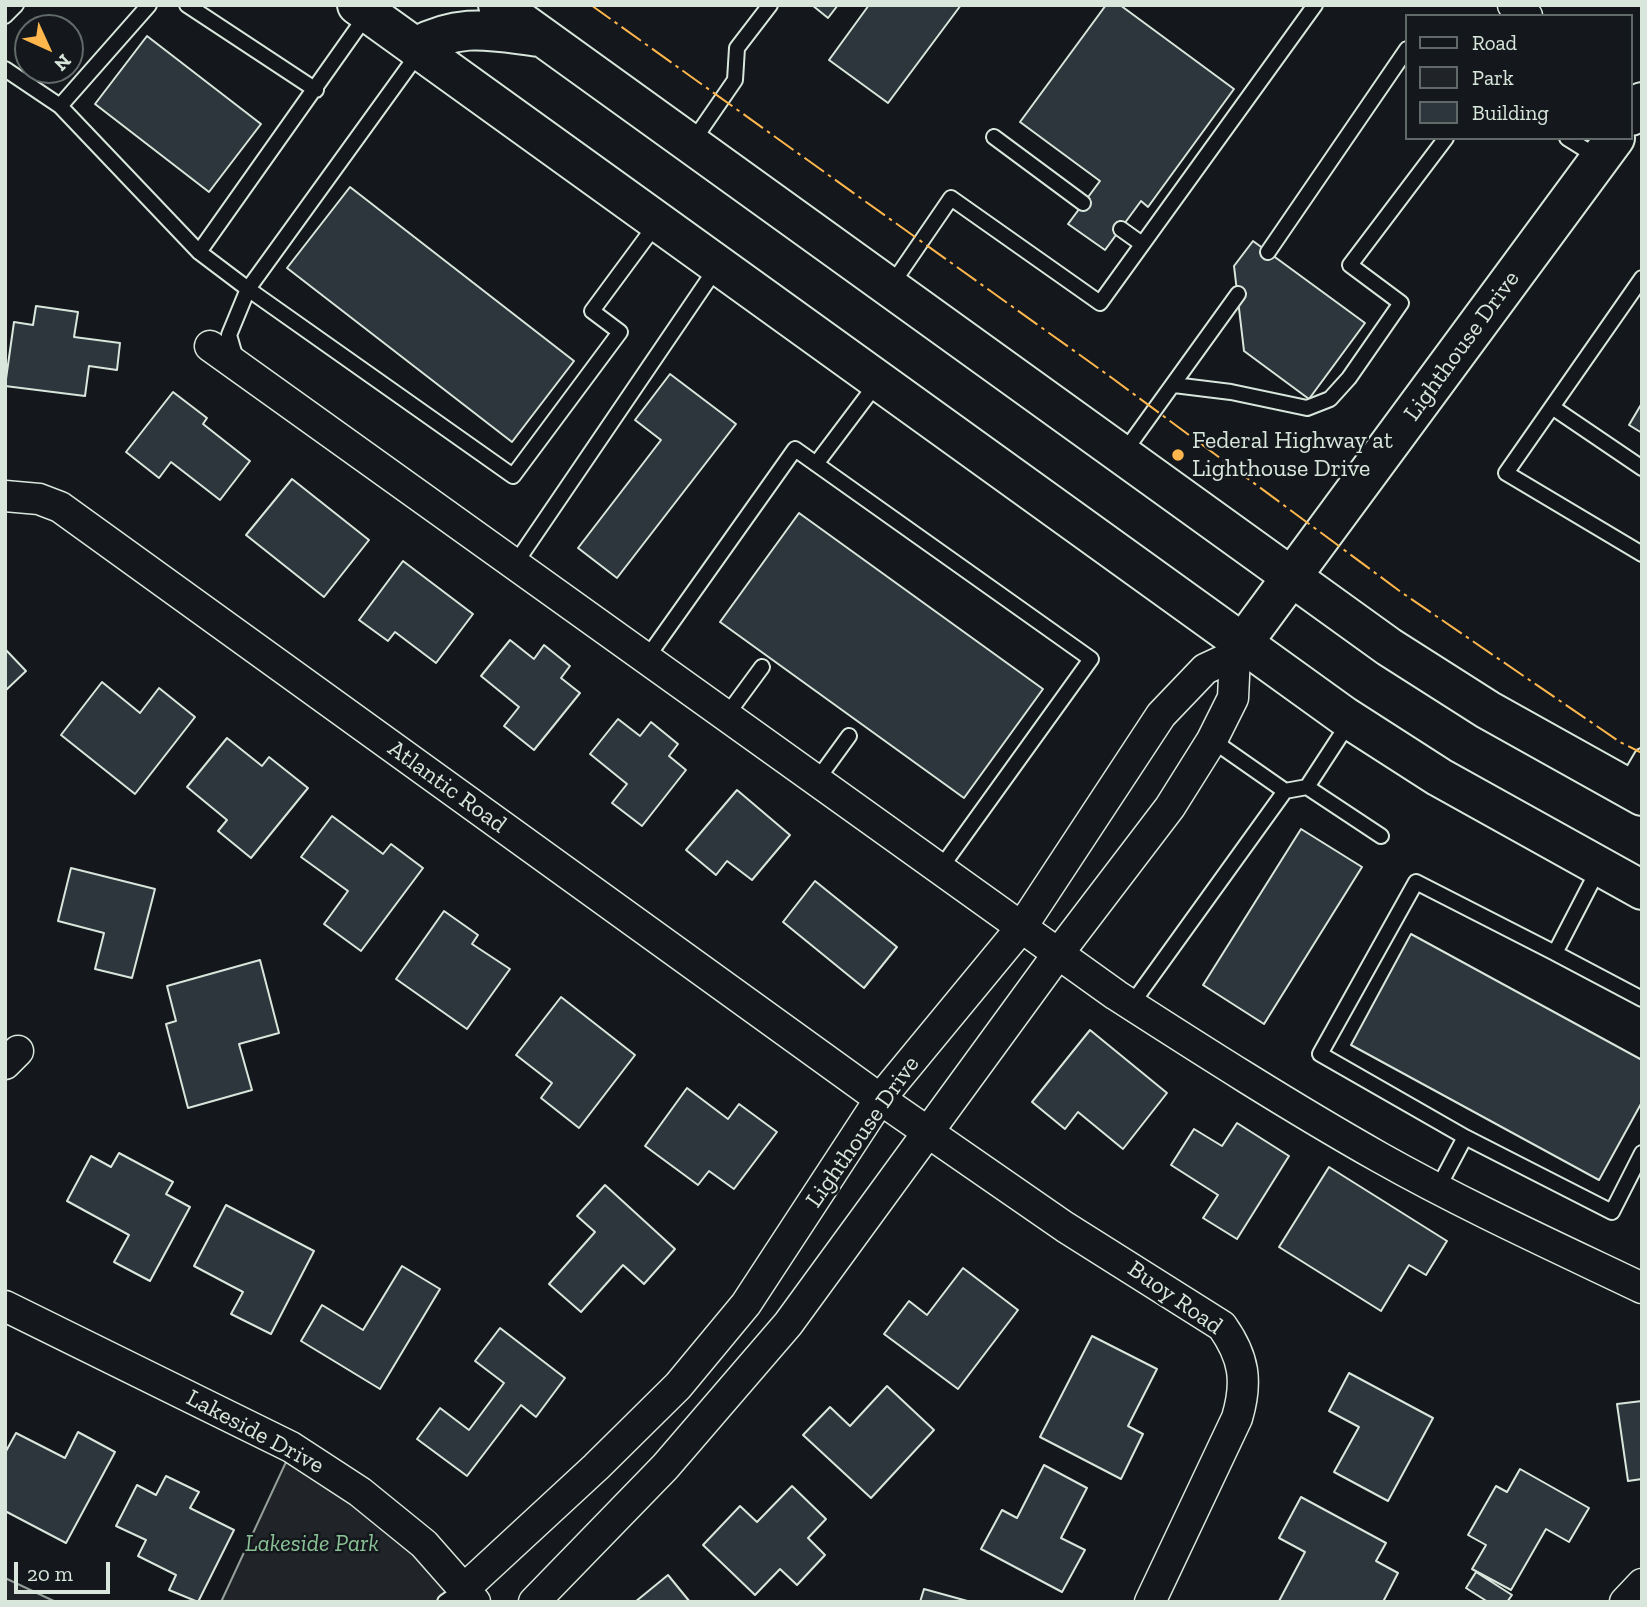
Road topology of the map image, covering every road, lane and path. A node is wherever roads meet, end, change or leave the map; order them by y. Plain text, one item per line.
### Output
1 (16, 5) edge
2 (149, 5) edge
3 (187, 5) edge
4 (498, 5) edge
5 (770, 5) edge
6 (1315, 5) edge
7 (363, 9) edge
8 (5, 16) edge
9 (542, 37) junction
10 (417, 49) junction
11 (1406, 50) edge
12 (5, 69) edge
13 (316, 90) junction
14 (60, 106) junction
15 (994, 137) dead end
16 (1444, 140) edge
17 (1575, 140) edge
18 (690, 144) junction
19 (1608, 148) edge
20 (1083, 203) dead end
21 (657, 222) junction
22 (1121, 229) dead end
23 (1142, 244) junction
24 (199, 252) junction
25 (1268, 252) dead end
26 (718, 266) junction
27 (1642, 278) edge
28 (889, 288) junction
29 (248, 289) junction
30 (1238, 295) dead end
31 (210, 346) dead end
32 (239, 367) junction
33 (878, 382) junction
34 (1174, 385) junction
35 (1552, 407) junction
36 (1121, 456) junction
37 (816, 464) junction
38 (1642, 468) edge
39 (5, 496) edge
40 (1642, 554) edge
41 (515, 564) junction
42 (1290, 579) junction
43 (1238, 649) junction
44 (646, 659) junction
45 (762, 667) dead end
46 (726, 716) junction
47 (1351, 720) junction
48 (849, 736) dead end
49 (1212, 740) junction
50 (817, 780) junction
51 (1636, 780) edge
52 (1307, 787) junction
53 (1285, 791) junction
54 (1381, 836) dead end
55 (1600, 867) junction
56 (940, 869) junction
57 (1642, 890) edge
58 (1021, 928) junction
59 (1555, 953) junction
60 (1058, 954) junction
61 (1642, 999) edge
62 (1131, 1005) junction
63 (880, 1099) junction
64 (928, 1132) junction
65 (1465, 1137) junction
66 (1642, 1153) edge
67 (1438, 1188) junction
68 (1642, 1288) edge
69 (5, 1306) edge
70 (1642, 1584) edge
71 (461, 1597) edge
72 (534, 1602) edge
73 (1150, 1602) edge
74 (1625, 1602) edge

1 - 8 lane
2 - 14 lane
3 - 13 lane
4 - 9 main road
5 - 18 lane
6 - 23 lane
7 - 10 main road
7 - 13 lane
9 - 10 main road
9 - 18 main road
10 - 21 main road
10 - 29 lane
11 - 25 lane
12 - 14 lane
13 - 24 lane
14 - 24 lane
15 - 20 lane
16 - 34 lane
17 - 19 lane
18 - 28 main road
19 - 42 main road, Lighthouse Drive
21 - 26 main road
21 - 29 lane
22 - 23 lane
23 - 28 lane
24 - 29 lane
26 - 33 main road
26 - 41 lane
27 - 35 lane
28 - 36 main road
29 - 32 lane
30 - 34 lane
31 - 32 street
32 - 41 street
33 - 37 lane
33 - 43 main road
34 - 36 lane
35 - 38 lane
35 - 40 lane
36 - 42 main road
37 - 44 lane
37 - 56 lane
39 - 63 street, Atlantic Road
41 - 44 street
42 - 43 main road, Lighthouse Drive
42 - 51 main road
43 - 47 main road
43 - 49 street, Lighthouse Drive
43 - 58 street, Lighthouse Drive
44 - 46 street
45 - 46 lane
46 - 50 street
47 - 52 lane
47 - 55 main road
48 - 50 lane
49 - 53 lane
49 - 60 street, Lighthouse Drive
50 - 56 street
52 - 53 lane
52 - 54 lane
53 - 62 lane
55 - 57 main road
55 - 59 lane
56 - 58 street
58 - 60 street
58 - 63 street, Lighthouse Drive
59 - 61 lane
59 - 65 lane
60 - 62 street
60 - 64 street, Lighthouse Drive
62 - 67 street
63 - 64 street, Buoy Road
63 - 71 street, Lighthouse Drive
64 - 72 street, Lighthouse Drive
64 - 73 street, Buoy Road
65 - 66 lane
65 - 67 lane
67 - 68 street
69 - 71 street, Lakeside Drive
70 - 74 street

